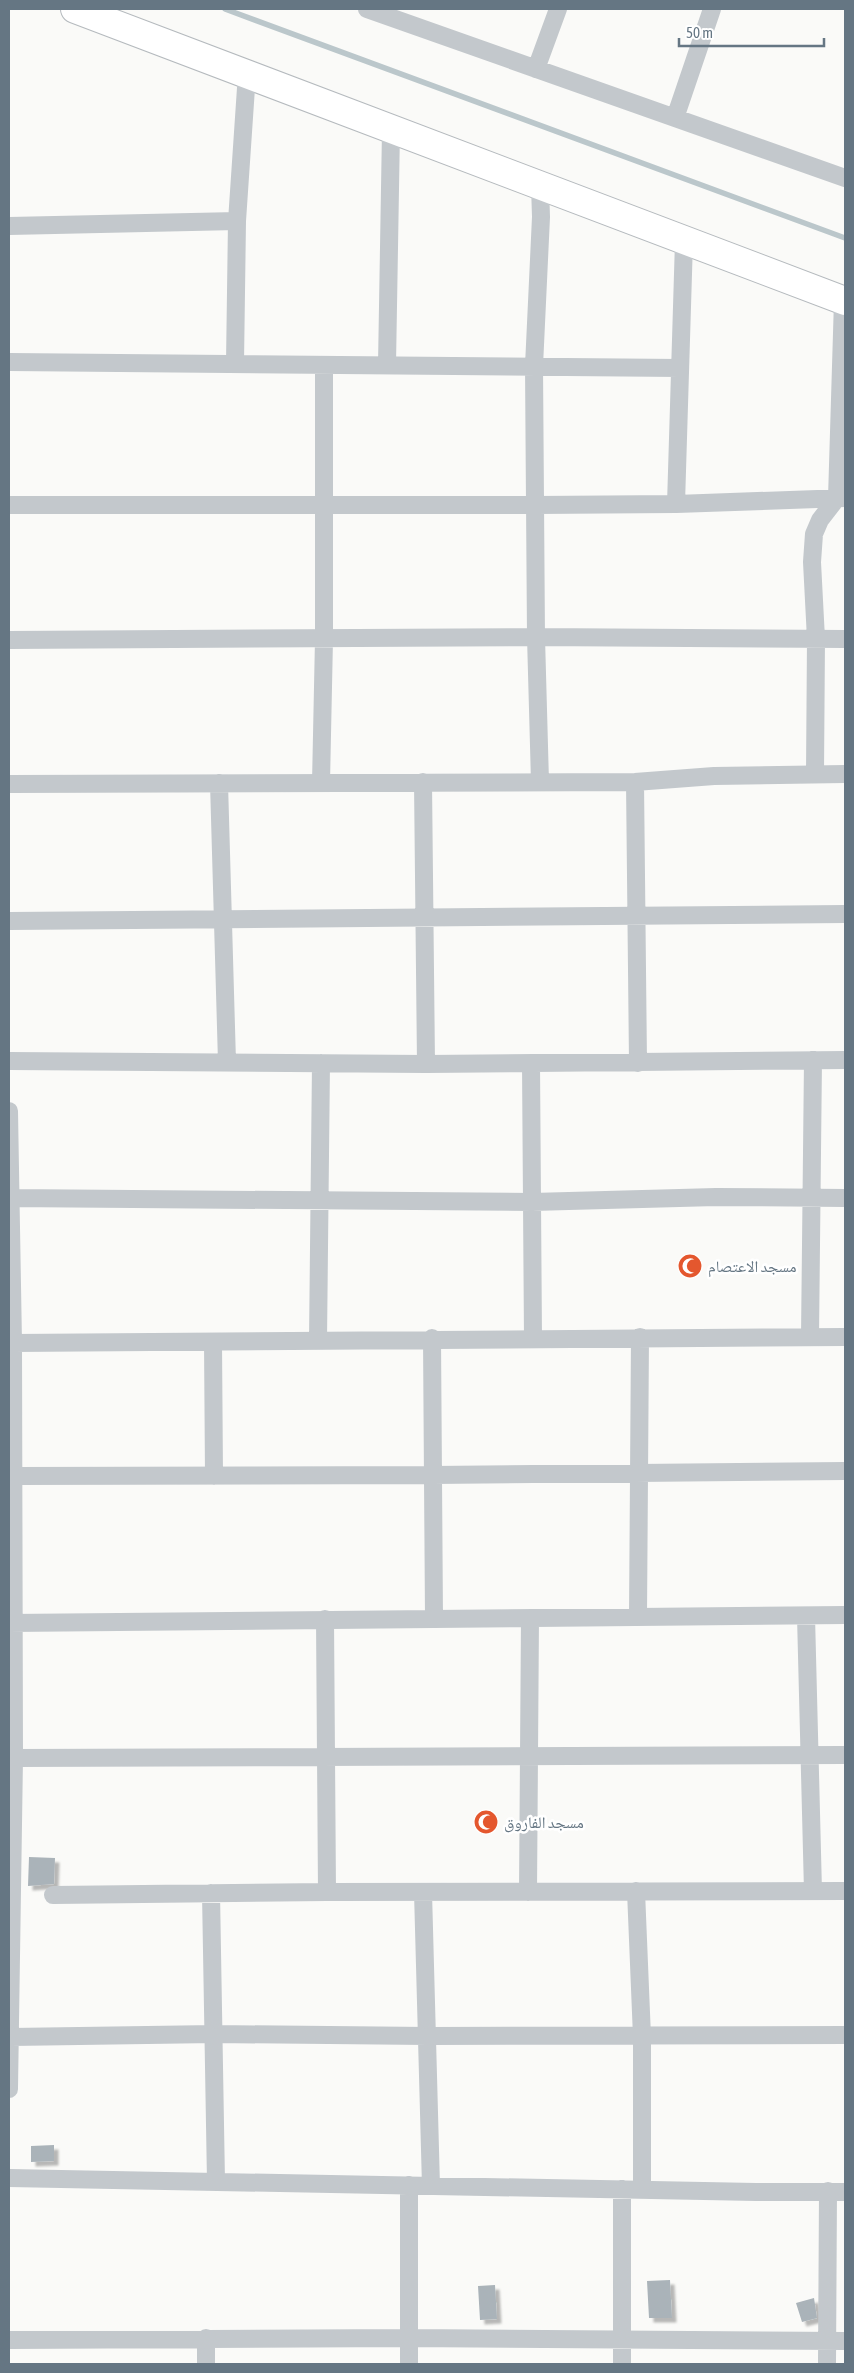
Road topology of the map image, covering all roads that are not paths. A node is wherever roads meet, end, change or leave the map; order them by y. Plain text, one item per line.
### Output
1 (75, 9) edge
2 (366, 9) edge
3 (558, 9) edge
4 (712, 9) edge
5 (536, 69) junction
6 (247, 73) junction
7 (675, 118) junction
8 (391, 130) junction
9 (845, 178) edge
10 (540, 186) junction
11 (237, 220) junction
12 (9, 226) edge
13 (684, 241) junction
14 (844, 300) edge
15 (9, 362) edge
16 (235, 363) junction
17 (324, 365) junction
18 (387, 365) junction
19 (534, 366) junction
20 (680, 368) junction
21 (841, 498) edge
22 (676, 504) junction
23 (9, 505) edge
24 (323, 505) junction
25 (536, 505) junction
26 (536, 637) junction
27 (324, 639) junction
28 (816, 639) junction
29 (845, 639) edge
30 (9, 640) edge
31 (815, 773) junction
32 (845, 774) edge
33 (423, 782) junction
34 (540, 782) junction
35 (636, 782) junction
36 (219, 783) junction
37 (321, 783) junction
38 (9, 784) edge
39 (845, 914) edge
40 (637, 915) junction
41 (426, 918) junction
42 (221, 920) junction
43 (9, 921) edge
44 (9, 1060) edge
45 (813, 1060) junction
46 (845, 1060) edge
47 (227, 1062) junction
48 (322, 1063) junction
49 (638, 1063) junction
50 (426, 1064) junction
51 (531, 1064) junction
52 (9, 1111) edge
53 (10, 1198) junction
54 (812, 1198) junction
55 (845, 1198) edge
56 (319, 1200) junction
57 (532, 1202) junction
58 (640, 1337) junction
59 (810, 1337) junction
60 (845, 1337) edge
61 (432, 1338) junction
62 (533, 1339) junction
63 (318, 1341) junction
64 (213, 1342) junction
65 (13, 1343) junction
66 (845, 1470) edge
67 (638, 1472) junction
68 (433, 1475) junction
69 (14, 1476) junction
70 (214, 1476) junction
71 (845, 1615) edge
72 (638, 1616) junction
73 (806, 1616) junction
74 (434, 1618) junction
75 (530, 1618) junction
76 (325, 1619) junction
77 (11, 1623) edge
78 (845, 1755) edge
79 (326, 1756) junction
80 (530, 1756) junction
81 (809, 1756) junction
82 (14, 1758) junction
83 (11, 1784) edge
84 (636, 1891) junction
85 (813, 1891) junction
86 (845, 1891) edge
87 (327, 1892) junction
88 (423, 1892) junction
89 (528, 1892) junction
90 (211, 1893) junction
91 (53, 1895) dead end
92 (11, 1915) edge
93 (10, 2007) edge
94 (215, 2034) junction
95 (845, 2035) edge
96 (428, 2036) junction
97 (11, 2037) junction
98 (642, 2037) junction
99 (9, 2089) edge
100 (9, 2178) edge
101 (216, 2182) junction
102 (409, 2185) junction
103 (431, 2186) junction
104 (622, 2189) junction
105 (642, 2189) junction
106 (837, 2191) edge
107 (206, 2338) junction
108 (408, 2338) junction
109 (9, 2340) edge
110 (622, 2340) junction
111 (845, 2341) edge
112 (828, 2342) junction
113 (206, 2364) edge
114 (409, 2364) edge
115 (622, 2364) edge
116 (828, 2364) edge

1 - 6 main road
2 - 5 street
3 - 5 street
4 - 7 street
5 - 7 street
6 - 8 main road
6 - 11 street
7 - 9 street
8 - 10 main road
8 - 18 street
10 - 13 main road
10 - 19 street
11 - 12 street
11 - 16 street
13 - 14 main road
13 - 20 street
14 - 21 street
15 - 16 street
16 - 17 street
17 - 18 street
17 - 24 street
18 - 19 street
19 - 20 street
19 - 25 street
20 - 22 street
21 - 22 street
21 - 28 street
22 - 25 street
23 - 24 street
24 - 25 street
24 - 27 street
25 - 26 street
26 - 27 street
26 - 28 street
26 - 34 street
27 - 30 street
27 - 37 street
28 - 29 street
28 - 31 street
31 - 32 street
31 - 35 street
33 - 34 street
33 - 37 street
33 - 41 street
34 - 35 street
35 - 40 street
36 - 37 street
36 - 38 street
36 - 42 street
39 - 40 street
40 - 41 street
40 - 49 street
41 - 42 street
41 - 50 street
42 - 43 street
42 - 47 street
44 - 47 street
45 - 46 street
45 - 49 street
45 - 54 street
47 - 48 street
48 - 50 street
48 - 56 street
49 - 51 street
50 - 51 street
51 - 57 street
52 - 53 street
53 - 56 street
53 - 65 street
54 - 55 street
54 - 57 street
54 - 59 street
56 - 57 street
56 - 63 street
57 - 62 street
58 - 59 street
58 - 62 street
58 - 67 street
59 - 60 street
61 - 62 street
61 - 63 street
61 - 68 street
63 - 64 street
64 - 65 street
64 - 70 street
65 - 69 street
66 - 67 street
67 - 68 street
67 - 72 street
68 - 70 street
68 - 74 street
69 - 70 street
69 - 77 street
71 - 73 street
72 - 73 street
72 - 75 street
73 - 81 street
74 - 75 street
74 - 76 street
75 - 80 street
76 - 77 street
76 - 79 street
77 - 82 street
78 - 81 street
79 - 80 street
79 - 82 street
79 - 87 street
80 - 81 street
80 - 89 street
81 - 85 street
82 - 83 street
83 - 92 street
84 - 85 street
84 - 89 street
84 - 98 street
85 - 86 street
87 - 88 street
87 - 90 street
88 - 89 street
88 - 96 street
90 - 91 street
90 - 94 street
92 - 93 street
93 - 97 street
94 - 96 street
94 - 97 street
94 - 101 street
95 - 98 street
96 - 98 street
96 - 103 street
97 - 99 street
98 - 105 street
100 - 101 street
101 - 102 street
102 - 103 street
102 - 108 street
103 - 104 street
104 - 105 street
104 - 110 street
105 - 106 street
106 - 112 street
107 - 108 street
107 - 109 street
107 - 113 street
108 - 110 street
108 - 114 street
110 - 112 street
110 - 115 street
111 - 112 street
112 - 116 street

